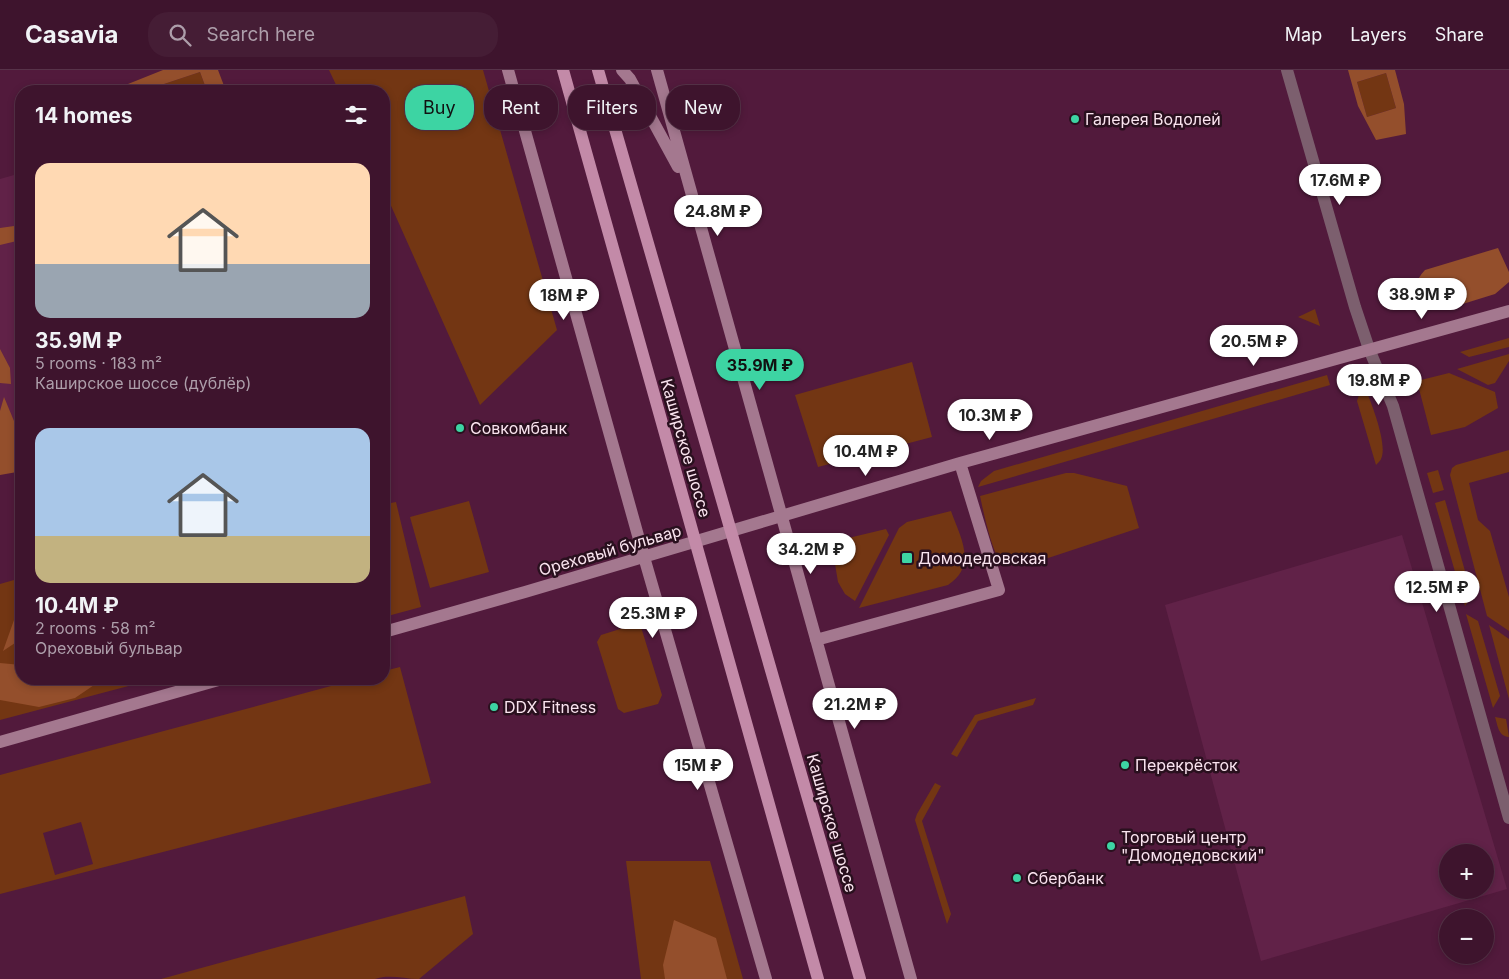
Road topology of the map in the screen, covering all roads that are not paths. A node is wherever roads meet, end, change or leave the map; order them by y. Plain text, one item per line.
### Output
1 (508, 70) edge
2 (563, 70) edge
3 (598, 70) edge
4 (622, 70) edge
5 (657, 70) edge
6 (1287, 70) edge
7 (690, 186) junction
8 (1509, 311) edge
9 (1369, 349) junction
10 (960, 463) junction
11 (780, 517) junction
12 (732, 531) junction
13 (696, 542) junction
14 (644, 557) junction
15 (390, 630) edge
16 (816, 640) junction
17 (201, 685) edge
18 (0, 742) edge
19 (1509, 818) edge
20 (766, 979) edge
21 (818, 979) edge
22 (860, 979) edge
23 (911, 979) edge

1 - 14 main road
2 - 13 main road, Каширское шоссе
3 - 12 main road, Каширское шоссе
4 - 7 main road
5 - 7 main road
6 - 9 street
7 - 11 main road
8 - 9 main road, Ореховый бульвар
9 - 10 main road, Ореховый бульвар
9 - 19 street
10 - 11 main road, Ореховый бульвар
10 - 16 main road
11 - 12 main road, Ореховый бульвар
11 - 16 main road
12 - 13 main road, Ореховый бульвар
12 - 22 main road, Каширское шоссе
13 - 14 main road, Ореховый бульвар
13 - 21 main road, Каширское шоссе
14 - 15 main road, Ореховый бульвар
14 - 20 main road
16 - 23 main road
17 - 18 main road

